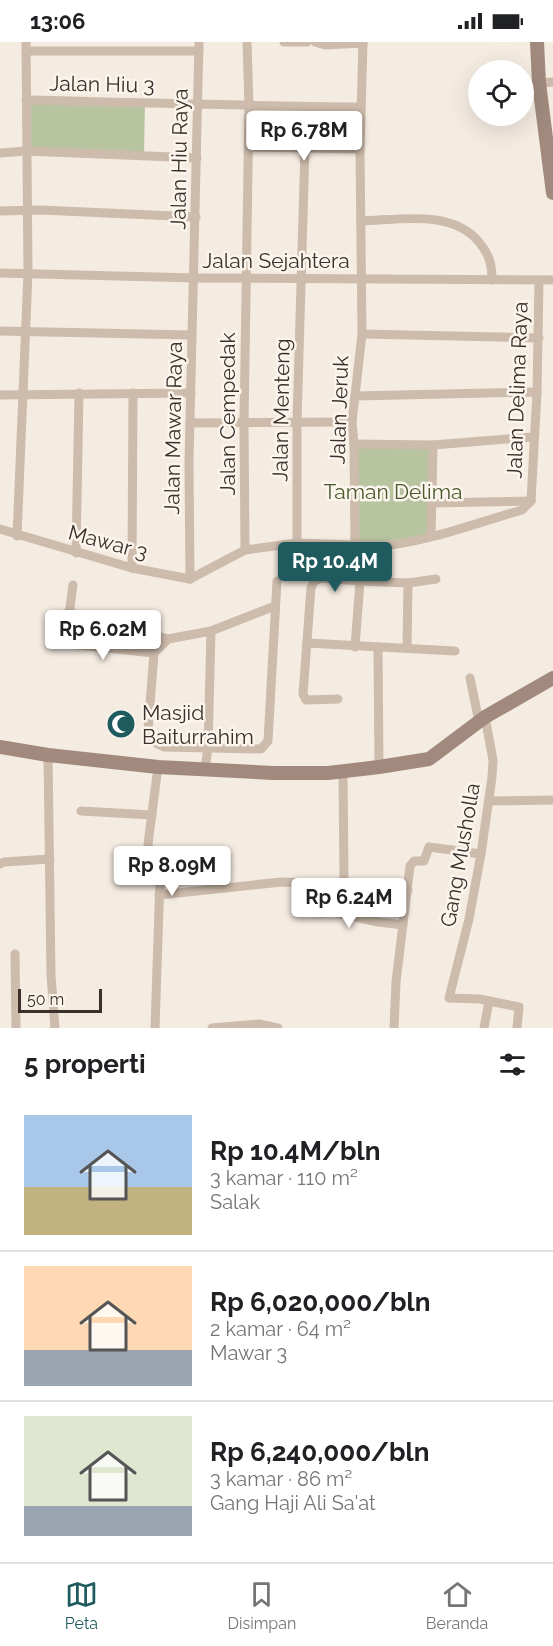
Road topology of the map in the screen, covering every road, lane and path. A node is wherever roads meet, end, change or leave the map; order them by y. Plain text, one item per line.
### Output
1 (247, 42) edge
2 (284, 42) edge
3 (307, 42) edge
4 (315, 42) edge
5 (537, 42) edge
6 (363, 43) edge
7 (26, 47) edge
8 (199, 47) edge
9 (546, 82) edge
10 (26, 100) junction
11 (198, 104) junction
12 (249, 106) junction
13 (361, 106) junction
14 (249, 147) junction
15 (306, 148) junction
16 (360, 149) junction
17 (26, 151) junction
18 (0, 153) edge
19 (197, 158) junction
20 (553, 193) edge
21 (0, 211) edge
22 (26, 211) junction
23 (196, 217) junction
24 (361, 221) junction
25 (0, 273) edge
26 (27, 273) junction
27 (246, 277) junction
28 (195, 278) junction
29 (302, 278) junction
30 (362, 278) junction
31 (492, 280) junction
32 (539, 280) junction
33 (553, 280) edge
34 (0, 331) edge
35 (24, 331) junction
36 (362, 334) junction
37 (191, 335) junction
38 (539, 338) junction
39 (537, 392) junction
40 (79, 393) junction
41 (133, 393) junction
42 (191, 393) junction
43 (0, 394) edge
44 (23, 394) junction
45 (355, 396) junction
46 (297, 422) junction
47 (352, 422) junction
48 (190, 423) junction
49 (244, 423) junction
50 (533, 438) junction
51 (354, 444) junction
52 (433, 445) junction
53 (531, 501) junction
54 (431, 503) junction
55 (0, 529) edge
56 (17, 536) junction
57 (431, 537) junction
58 (297, 543) junction
59 (355, 545) junction
60 (245, 550) junction
61 (76, 553) junction
62 (132, 568) junction
63 (190, 579) junction
64 (436, 579) dead end
65 (276, 581) dead end
66 (360, 581) junction
67 (408, 583) junction
68 (73, 585) dead end
69 (275, 606) junction
70 (68, 612) junction
71 (211, 631) junction
72 (168, 639) junction
73 (307, 643) junction
74 (355, 647) junction
75 (378, 647) junction
76 (407, 648) junction
77 (455, 651) dead end
78 (154, 653) junction
79 (470, 678) dead end
80 (553, 678) edge
81 (338, 699) dead end
82 (482, 720) junction
83 (0, 747) edge
84 (208, 747) junction
85 (48, 755) junction
86 (158, 767) junction
87 (379, 767) junction
88 (205, 769) junction
89 (343, 771) junction
90 (553, 800) edge
91 (489, 801) junction
92 (81, 811) dead end
93 (152, 815) junction
94 (481, 854) junction
95 (50, 860) junction
96 (0, 864) edge
97 (344, 882) junction
98 (408, 890) junction
99 (159, 895) junction
100 (298, 911) dead end
101 (403, 925) junction
102 (15, 954) dead end
103 (489, 1001) junction
104 (16, 1028) edge
105 (55, 1028) edge
106 (155, 1028) edge
107 (212, 1028) edge
108 (278, 1028) edge
109 (394, 1028) edge
110 (484, 1028) edge
111 (517, 1028) edge

1 - 12 street, Jalan Cempedak
2 - 3 street
4 - 6 street
5 - 9 street
6 - 13 street, Jalan Jeruk
7 - 8 street
7 - 10 street
8 - 11 street, Jalan Hiu Raya
9 - 20 street
10 - 11 street, Jalan Hiu 3
10 - 17 street
11 - 12 street, Jalan Hiu 3
11 - 19 street, Jalan Hiu Raya
12 - 13 street, Jalan Hiu 3
12 - 14 street, Jalan Cempedak
13 - 16 street, Jalan Jeruk
14 - 15 street
14 - 27 street, Jalan Cempedak
15 - 16 street
15 - 29 street, Jalan Menteng
16 - 24 street, Jalan Jeruk
17 - 18 street
17 - 19 street
17 - 22 street
19 - 23 street, Jalan Hiu Raya
21 - 22 street
22 - 23 street
22 - 26 street
23 - 28 street, Jalan Hiu Raya
24 - 30 street, Jalan Jeruk
24 - 31 street
25 - 26 street, Jalan Sejahtera
26 - 28 street, Jalan Sejahtera
26 - 35 street
27 - 28 street, Jalan Sejahtera
27 - 29 street, Jalan Sejahtera
27 - 49 street, Jalan Cempedak
28 - 37 street, Jalan Mawar Raya
29 - 30 street, Jalan Sejahtera
29 - 46 street, Jalan Menteng
30 - 31 street, Jalan Sejahtera
30 - 36 street, Jalan Jeruk
31 - 32 street, Jalan Sejahtera
32 - 33 street, Jalan Sejahtera
32 - 38 street, Jalan Delima Raya
34 - 35 street
35 - 37 street
35 - 44 street
36 - 38 street
36 - 45 street, Jalan Jeruk
37 - 42 street, Jalan Mawar Raya
38 - 39 street, Jalan Delima Raya
39 - 45 street
39 - 50 street, Jalan Delima Raya
40 - 41 street
40 - 44 street
40 - 61 street
41 - 42 street
41 - 62 street
42 - 48 street, Jalan Mawar Raya
43 - 44 street
44 - 56 street
45 - 47 street, Jalan Jeruk
46 - 47 street
46 - 49 street
46 - 58 street, Jalan Menteng
47 - 51 street, Jalan Jeruk
48 - 49 street
48 - 63 street, Jalan Mawar Raya
49 - 60 street, Jalan Cempedak
50 - 52 street
50 - 53 street, Jalan Delima Raya
51 - 52 street
51 - 59 street, Jalan Jeruk
52 - 54 street
53 - 54 street
53 - 57 street
54 - 57 street
55 - 56 street, Mawar 3
56 - 61 street, Mawar 3
57 - 59 street
58 - 59 street
58 - 60 street
60 - 63 street
61 - 62 street, Mawar 3
62 - 63 street, Mawar 3
64 - 67 street
65 - 69 street
66 - 67 street
66 - 73 street
66 - 74 street
67 - 76 street
68 - 70 street
69 - 71 street
69 - 84 street
70 - 72 street
70 - 78 street
71 - 72 street
71 - 84 street
72 - 78 street
73 - 74 street
73 - 81 street
74 - 75 street
75 - 76 street
75 - 87 street
76 - 77 street
78 - 84 street
79 - 82 street, Gang Musholla
80 - 82 street
82 - 87 street
82 - 91 street, Gang Musholla
83 - 85 street
84 - 88 street
85 - 86 street
85 - 95 street
86 - 88 street
86 - 93 street
87 - 89 street
88 - 89 street
89 - 97 street
90 - 91 street
91 - 94 street, Gang Musholla
92 - 93 street
93 - 99 street
94 - 98 street
94 - 103 street, Gang Musholla
95 - 96 street
95 - 105 street
97 - 98 street
97 - 99 street
98 - 101 street
99 - 106 street
100 - 101 street
101 - 109 street
102 - 104 street
103 - 110 street
103 - 111 street
107 - 108 street

